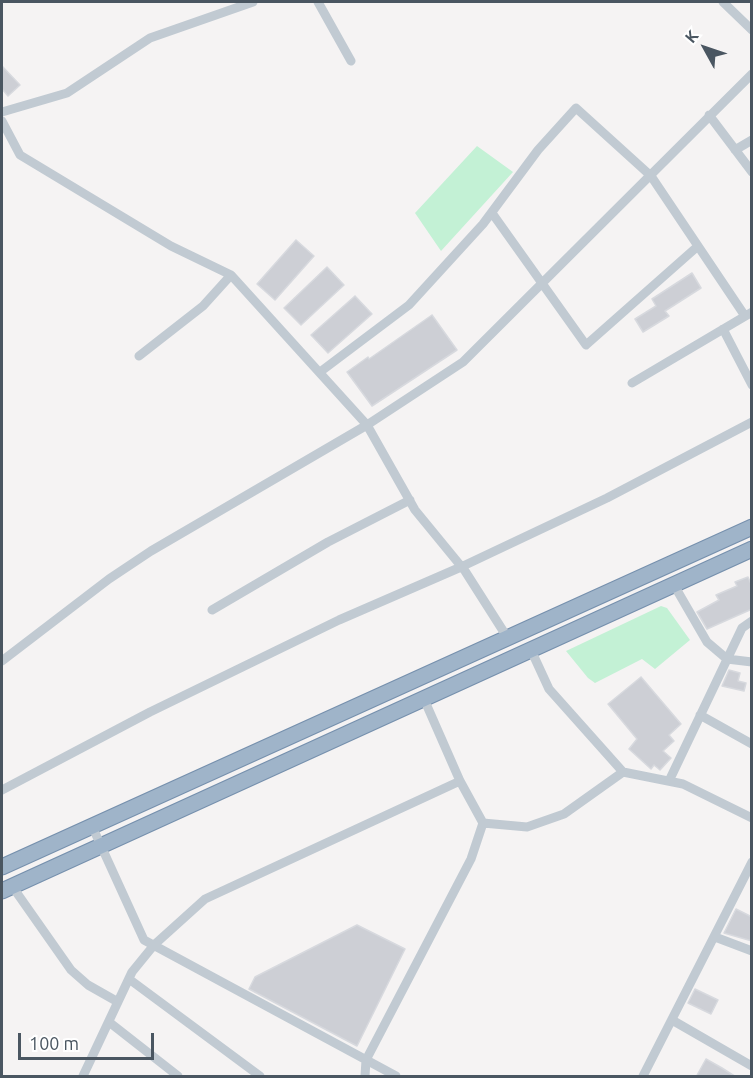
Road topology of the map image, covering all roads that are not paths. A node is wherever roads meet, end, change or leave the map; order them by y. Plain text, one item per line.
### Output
1 (253, 2) edge
2 (318, 2) edge
3 (723, 2) edge
4 (752, 30) edge
5 (351, 61) dead end
6 (752, 75) edge
7 (2, 112) edge
8 (709, 115) junction
9 (2, 121) edge
10 (752, 140) edge
11 (735, 150) junction
12 (752, 172) edge
13 (651, 176) junction
14 (492, 213) junction
15 (698, 246) junction
16 (231, 275) junction
17 (541, 285) junction
18 (748, 314) edge
19 (723, 329) junction
20 (139, 356) dead end
21 (320, 372) junction
22 (632, 383) dead end
23 (752, 385) edge
24 (752, 422) edge
25 (368, 425) junction
26 (410, 500) junction
27 (752, 526) edge
28 (752, 549) edge
29 (461, 567) junction
30 (674, 585) junction
31 (212, 609) dead end
32 (752, 621) edge
33 (507, 637) junction
34 (531, 650) junction
35 (727, 658) junction
36 (2, 661) edge
37 (752, 662) edge
38 (423, 699) junction
39 (700, 715) junction
40 (752, 744) edge
41 (623, 772) junction
42 (460, 781) junction
43 (669, 782) junction
44 (2, 790) edge
45 (752, 818) edge
46 (483, 823) junction
47 (92, 826) junction
48 (101, 845) junction
49 (752, 862) edge
50 (2, 867) edge
51 (7, 888) edge
52 (715, 937) junction
53 (154, 945) junction
54 (752, 951) edge
55 (129, 979) junction
56 (118, 1002) junction
57 (672, 1020) junction
58 (109, 1022) junction
59 (366, 1060) junction
60 (752, 1065) edge
61 (86, 1075) edge
62 (178, 1077) edge
63 (260, 1077) edge
64 (364, 1077) edge
65 (396, 1077) edge
66 (643, 1077) edge

1 - 7 street
2 - 5 street
3 - 4 street
6 - 8 street
8 - 11 street
8 - 13 street
9 - 16 street
10 - 11 street
11 - 12 street
13 - 14 street
13 - 15 street
13 - 17 street
14 - 17 street
14 - 21 street
15 - 17 street
15 - 18 street
16 - 20 street
16 - 21 street
17 - 25 street
18 - 19 street
19 - 22 street
19 - 23 street
21 - 25 street
24 - 29 street
25 - 26 street
25 - 36 street
26 - 29 street
26 - 31 street
27 - 33 highway
28 - 30 highway
29 - 33 street
29 - 44 street
30 - 34 highway
30 - 35 street
32 - 35 street
33 - 47 highway
34 - 38 highway
34 - 41 street
35 - 37 street
35 - 39 street
38 - 42 street
38 - 48 highway
39 - 40 street
39 - 43 street
41 - 43 street
41 - 46 street
42 - 46 street
42 - 53 street
43 - 45 street
46 - 59 street
47 - 48 street
47 - 50 highway
48 - 51 highway
48 - 53 street
49 - 52 street
51 - 56 street
52 - 54 street
52 - 57 street
53 - 55 street
53 - 59 street
55 - 56 street
55 - 63 street
56 - 58 street
57 - 60 street
57 - 66 street
58 - 61 street
58 - 62 street
59 - 64 street
59 - 65 street

